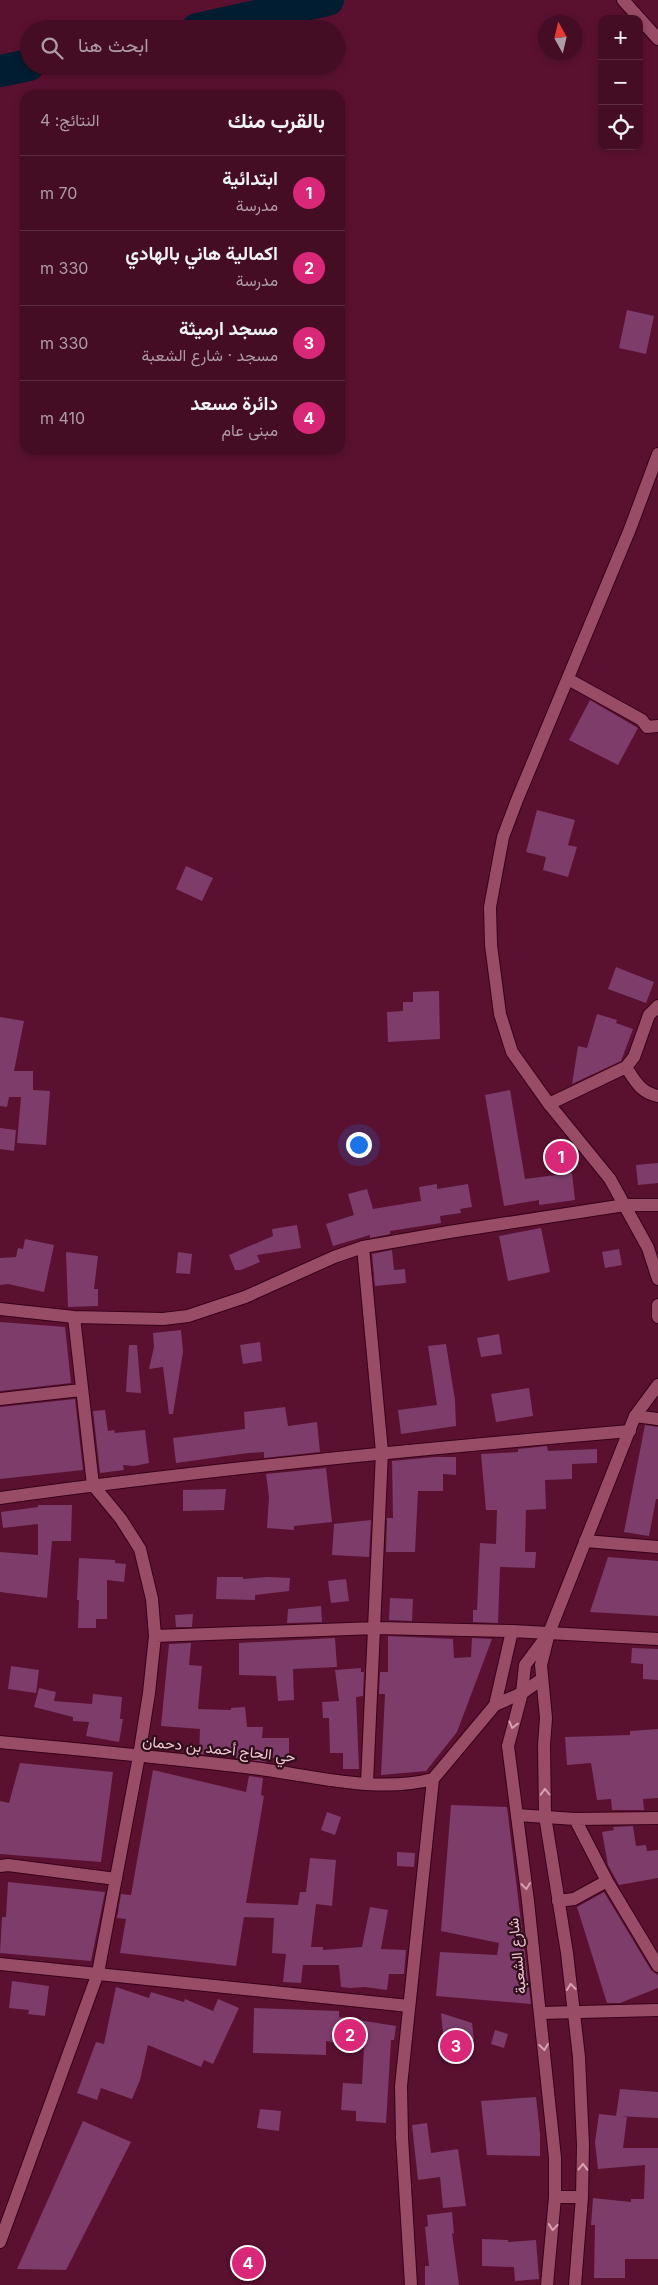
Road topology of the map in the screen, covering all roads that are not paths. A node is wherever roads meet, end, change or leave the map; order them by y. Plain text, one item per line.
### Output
1 (622, 0) edge
2 (658, 39) edge
3 (658, 454) edge
4 (568, 679) junction
5 (658, 726) edge
6 (658, 1006) edge
7 (626, 1067) junction
8 (658, 1096) edge
9 (548, 1104) junction
10 (625, 1205) junction
11 (658, 1205) edge
12 (363, 1247) junction
13 (658, 1279) edge
14 (0, 1309) edge
15 (74, 1317) junction
16 (658, 1385) edge
17 (81, 1390) junction
18 (0, 1399) edge
19 (635, 1416) junction
20 (658, 1419) edge
21 (630, 1432) junction
22 (382, 1452) junction
23 (93, 1485) junction
24 (0, 1498) edge
25 (585, 1541) junction
26 (658, 1547) edge
27 (376, 1628) junction
28 (512, 1631) junction
29 (549, 1633) junction
30 (155, 1636) junction
31 (658, 1639) edge
32 (542, 1679) junction
33 (522, 1693) junction
34 (495, 1705) junction
35 (0, 1742) edge
36 (138, 1756) junction
37 (433, 1779) junction
38 (367, 1784) junction
39 (517, 1815) junction
40 (545, 1816) junction
41 (658, 1818) edge
42 (575, 1819) junction
43 (0, 1866) edge
44 (116, 1879) junction
45 (608, 1881) junction
46 (558, 1901) junction
47 (653, 1948) edge
48 (0, 1964) edge
49 (658, 1966) edge
50 (98, 1973) junction
51 (409, 2006) junction
52 (658, 2010) edge
53 (574, 2012) junction
54 (540, 2013) junction
55 (555, 2197) junction
56 (582, 2197) junction
57 (0, 2242) edge
58 (411, 2285) edge
59 (547, 2285) edge
60 (575, 2285) edge

1 - 2 street
3 - 4 street
4 - 5 street
4 - 9 street
6 - 7 street
7 - 8 street
7 - 9 street
9 - 10 street
10 - 11 street
10 - 12 street
10 - 13 street
12 - 15 street
12 - 22 street
14 - 15 street
15 - 17 street
16 - 19 street
17 - 18 street
17 - 23 street
19 - 20 street
19 - 21 street
21 - 22 street
21 - 25 street
22 - 23 street
22 - 27 street
23 - 24 street
23 - 30 street
25 - 26 street
25 - 29 street
27 - 28 street
27 - 30 street
27 - 38 street
28 - 29 street
28 - 34 street
29 - 31 street
29 - 32 street
29 - 33 street, شارع الشعبة
30 - 36 street
32 - 33 street
40 -> 32 street
33 - 34 street
33 -> 39 street, شارع الشعبة
34 - 37 street
35 - 36 street, حي الحاج أحمد بن دحمان
36 - 38 street, حي الحاج أحمد بن دحمان
36 - 44 street
37 - 38 street, حي الحاج أحمد بن دحمان
37 - 51 street
39 - 40 street
39 -> 54 street, شارع الشعبة
40 - 42 street
40 - 46 street
41 - 42 street
42 - 45 street
43 - 44 street
44 - 50 street
45 - 46 street
45 - 47 street
53 -> 46 street
47 - 49 street
48 - 50 street
50 - 51 street
50 - 57 street
51 - 58 street
52 - 53 street
53 - 54 street
56 -> 53 street
54 -> 55 street, شارع الشعبة
55 - 56 street
55 -> 59 street, شارع الشعبة
56 - 60 street

